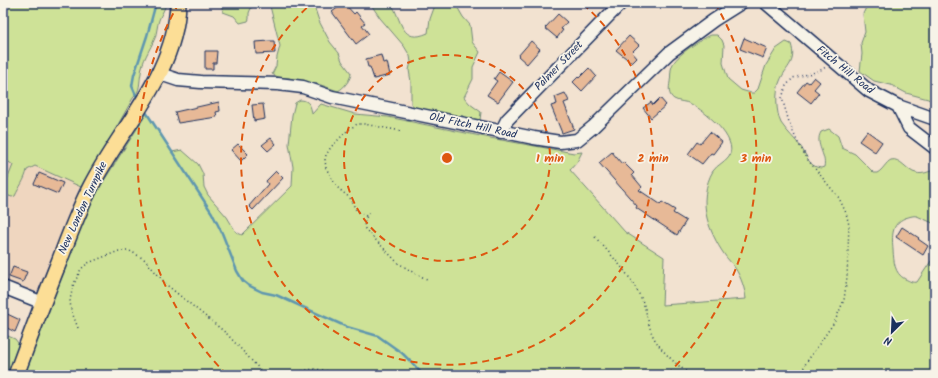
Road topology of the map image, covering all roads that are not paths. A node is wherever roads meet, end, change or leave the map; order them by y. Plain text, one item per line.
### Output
1 (178, 3) edge
2 (621, 3) edge
3 (741, 3) edge
4 (766, 3) edge
5 (160, 74) junction
6 (898, 106) junction
7 (935, 119) edge
8 (501, 132) junction
9 (935, 148) edge
10 (3, 286) edge
11 (43, 303) junction
12 (16, 375) edge

1 - 5 main road, New London Turnpike
2 - 8 street, Palmer Street
3 - 8 street, Old Fitch Hill Road
4 - 6 street, Fitch Hill Road
5 - 8 street, Old Fitch Hill Road
5 - 11 main road, New London Turnpike
6 - 7 street, Fitch Hill Road
6 - 9 street
10 - 11 street
11 - 12 main road, New London Turnpike

